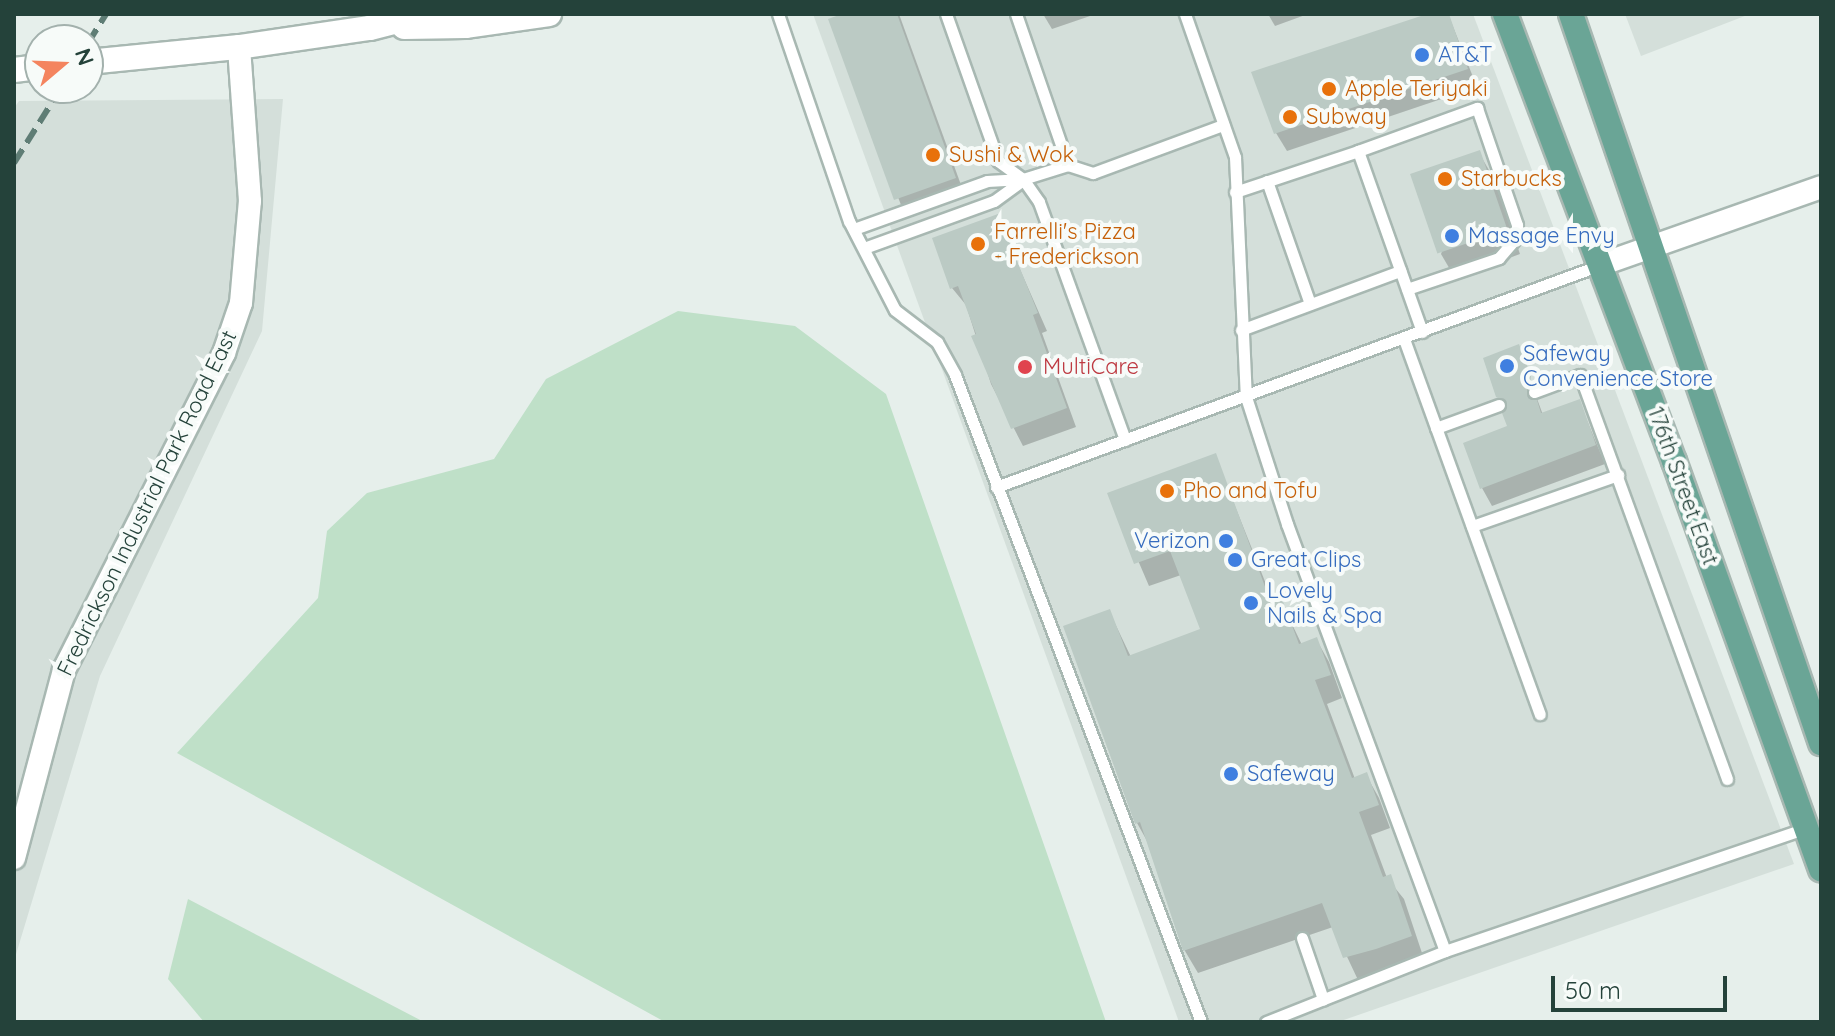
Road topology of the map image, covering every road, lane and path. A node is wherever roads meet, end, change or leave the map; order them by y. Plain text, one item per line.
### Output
1 (425, 14) edge
2 (549, 14) edge
3 (778, 14) edge
4 (946, 14) edge
5 (1016, 14) edge
6 (1185, 14) edge
7 (1505, 14) edge
8 (1573, 15) edge
9 (370, 28) junction
10 (239, 47) junction
11 (104, 60) edge
12 (1223, 125) junction
13 (1358, 151) junction
14 (1068, 165) junction
15 (1023, 179) junction
16 (1267, 181) junction
17 (1821, 187) edge
18 (1235, 192) junction
19 (854, 229) junction
20 (864, 248) junction
21 (1648, 248) junction
22 (1600, 265) junction
23 (1400, 271) junction
24 (1407, 289) junction
25 (1310, 304) junction
26 (1241, 330) junction
27 (1422, 332) junction
28 (1404, 339) junction
29 (1534, 392) dead end
30 (1246, 397) junction
31 (1499, 405) dead end
32 (1436, 428) junction
33 (1125, 440) junction
34 (1618, 475) junction
35 (996, 487) junction
36 (1472, 526) junction
37 (1540, 714) dead end
38 (1821, 743) edge
39 (1727, 779) dead end
40 (1806, 828) junction
41 (14, 858) edge
42 (1821, 869) edge
43 (1302, 938) dead end
44 (1445, 951) junction
45 (1323, 999) junction
46 (1201, 1022) edge
47 (1266, 1022) edge

1 - 9 main road
2 - 9 main road
3 - 19 lane
4 - 15 lane
5 - 14 lane
6 - 12 lane
7 - 22 main road, 176th Street East
8 - 21 main road, 176th Street East
9 - 10 main road
10 - 11 main road
10 - 41 street, Fredrickson Industrial Park Road East
12 - 14 lane
12 - 18 lane
13 - 16 lane
13 - 23 lane
13 - 24 lane
14 - 15 lane
15 - 19 lane
15 - 20 lane
15 - 33 lane
16 - 18 lane
16 - 25 lane
17 - 21 street
18 - 26 lane
19 - 20 lane
20 - 35 lane
21 - 22 street
21 - 38 main road, 176th Street East
22 - 27 lane
22 - 40 main road, 176th Street East
23 - 24 lane
23 - 25 lane
24 - 27 lane
25 - 26 lane
26 - 30 lane
27 - 28 lane
28 - 30 lane
28 - 32 lane
29 - 34 lane
30 - 33 lane
30 - 44 lane
31 - 32 lane
32 - 36 lane
33 - 35 lane
34 - 36 lane
34 - 39 lane
35 - 46 lane
36 - 37 lane
40 - 42 main road, 176th Street East
40 - 44 lane
43 - 45 lane
44 - 45 lane
45 - 47 lane

